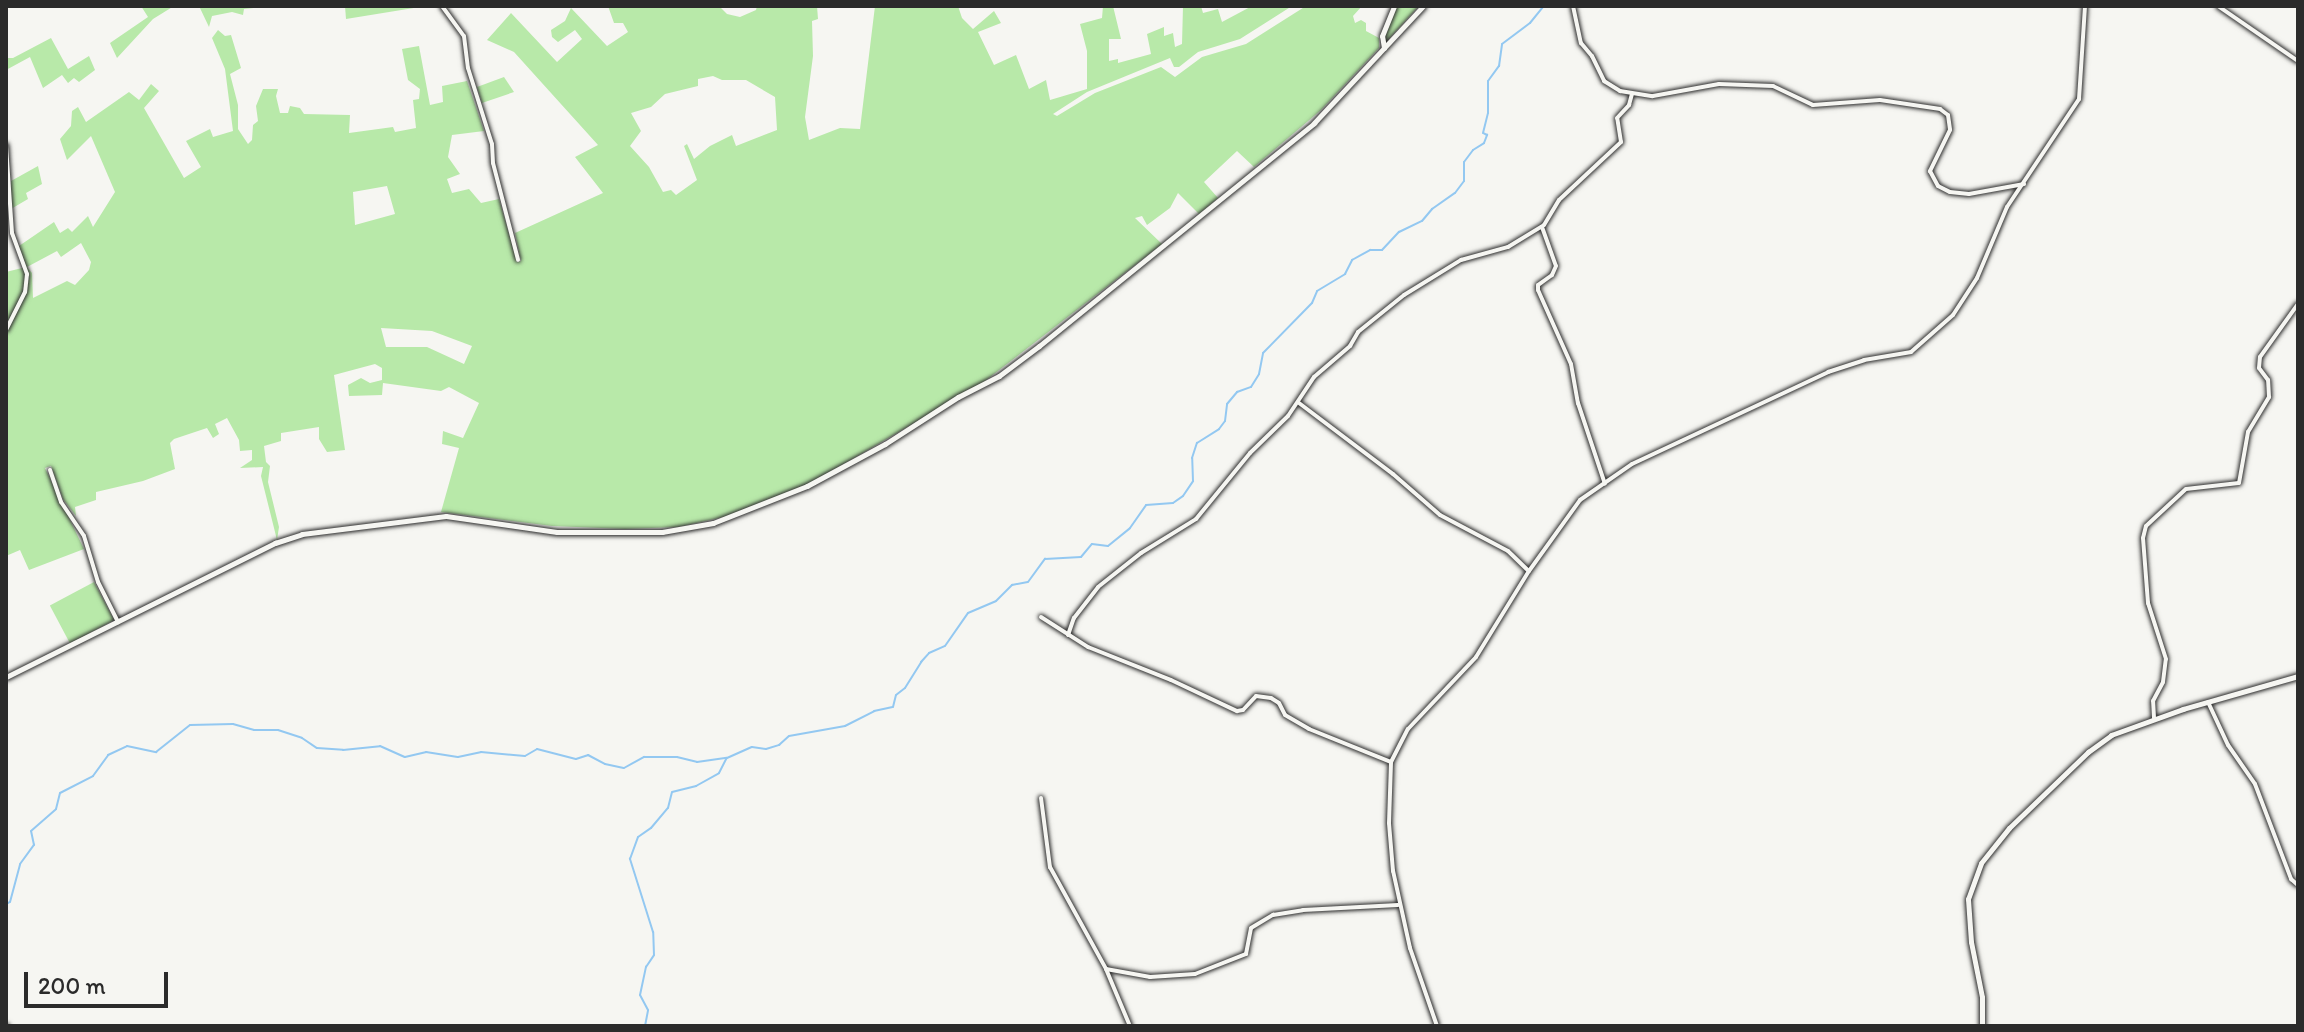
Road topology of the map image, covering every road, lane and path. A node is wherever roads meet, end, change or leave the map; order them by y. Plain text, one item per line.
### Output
1 (442, 6) edge
2 (1394, 6) edge
3 (1423, 6) edge
4 (1573, 6) edge
5 (2085, 6) edge
6 (2218, 6) edge
7 (1384, 48) junction
8 (2298, 61) edge
9 (1632, 94) junction
10 (6, 145) edge
11 (2024, 184) junction
12 (1542, 227) junction
13 (518, 260) dead end
14 (2298, 304) edge
15 (6, 330) edge
16 (1299, 403) junction
17 (50, 470) dead end
18 (1605, 485) junction
19 (1529, 571) junction
20 (1041, 617) dead end
21 (118, 622) junction
22 (1068, 635) junction
23 (2298, 676) edge
24 (6, 677) edge
25 (2208, 702) junction
26 (2154, 718) junction
27 (1391, 762) junction
28 (1041, 798) dead end
29 (2298, 885) edge
30 (1398, 905) junction
31 (1106, 969) junction
32 (1130, 1026) edge
33 (1437, 1026) edge
34 (1982, 1026) edge

1 - 13 street
2 - 7 street
3 - 7 street
4 - 9 street
5 - 11 street
6 - 8 street
7 - 21 street
9 - 11 street
9 - 12 street
10 - 15 street
11 - 18 street
12 - 16 street
12 - 18 street
14 - 26 street
16 - 19 street
16 - 22 street
17 - 21 street
18 - 19 street
19 - 27 street
20 - 22 street
21 - 24 street
22 - 27 street
23 - 25 street
25 - 26 street
25 - 29 street
26 - 34 street
27 - 30 street
28 - 31 street
30 - 31 street
30 - 33 street
31 - 32 street

